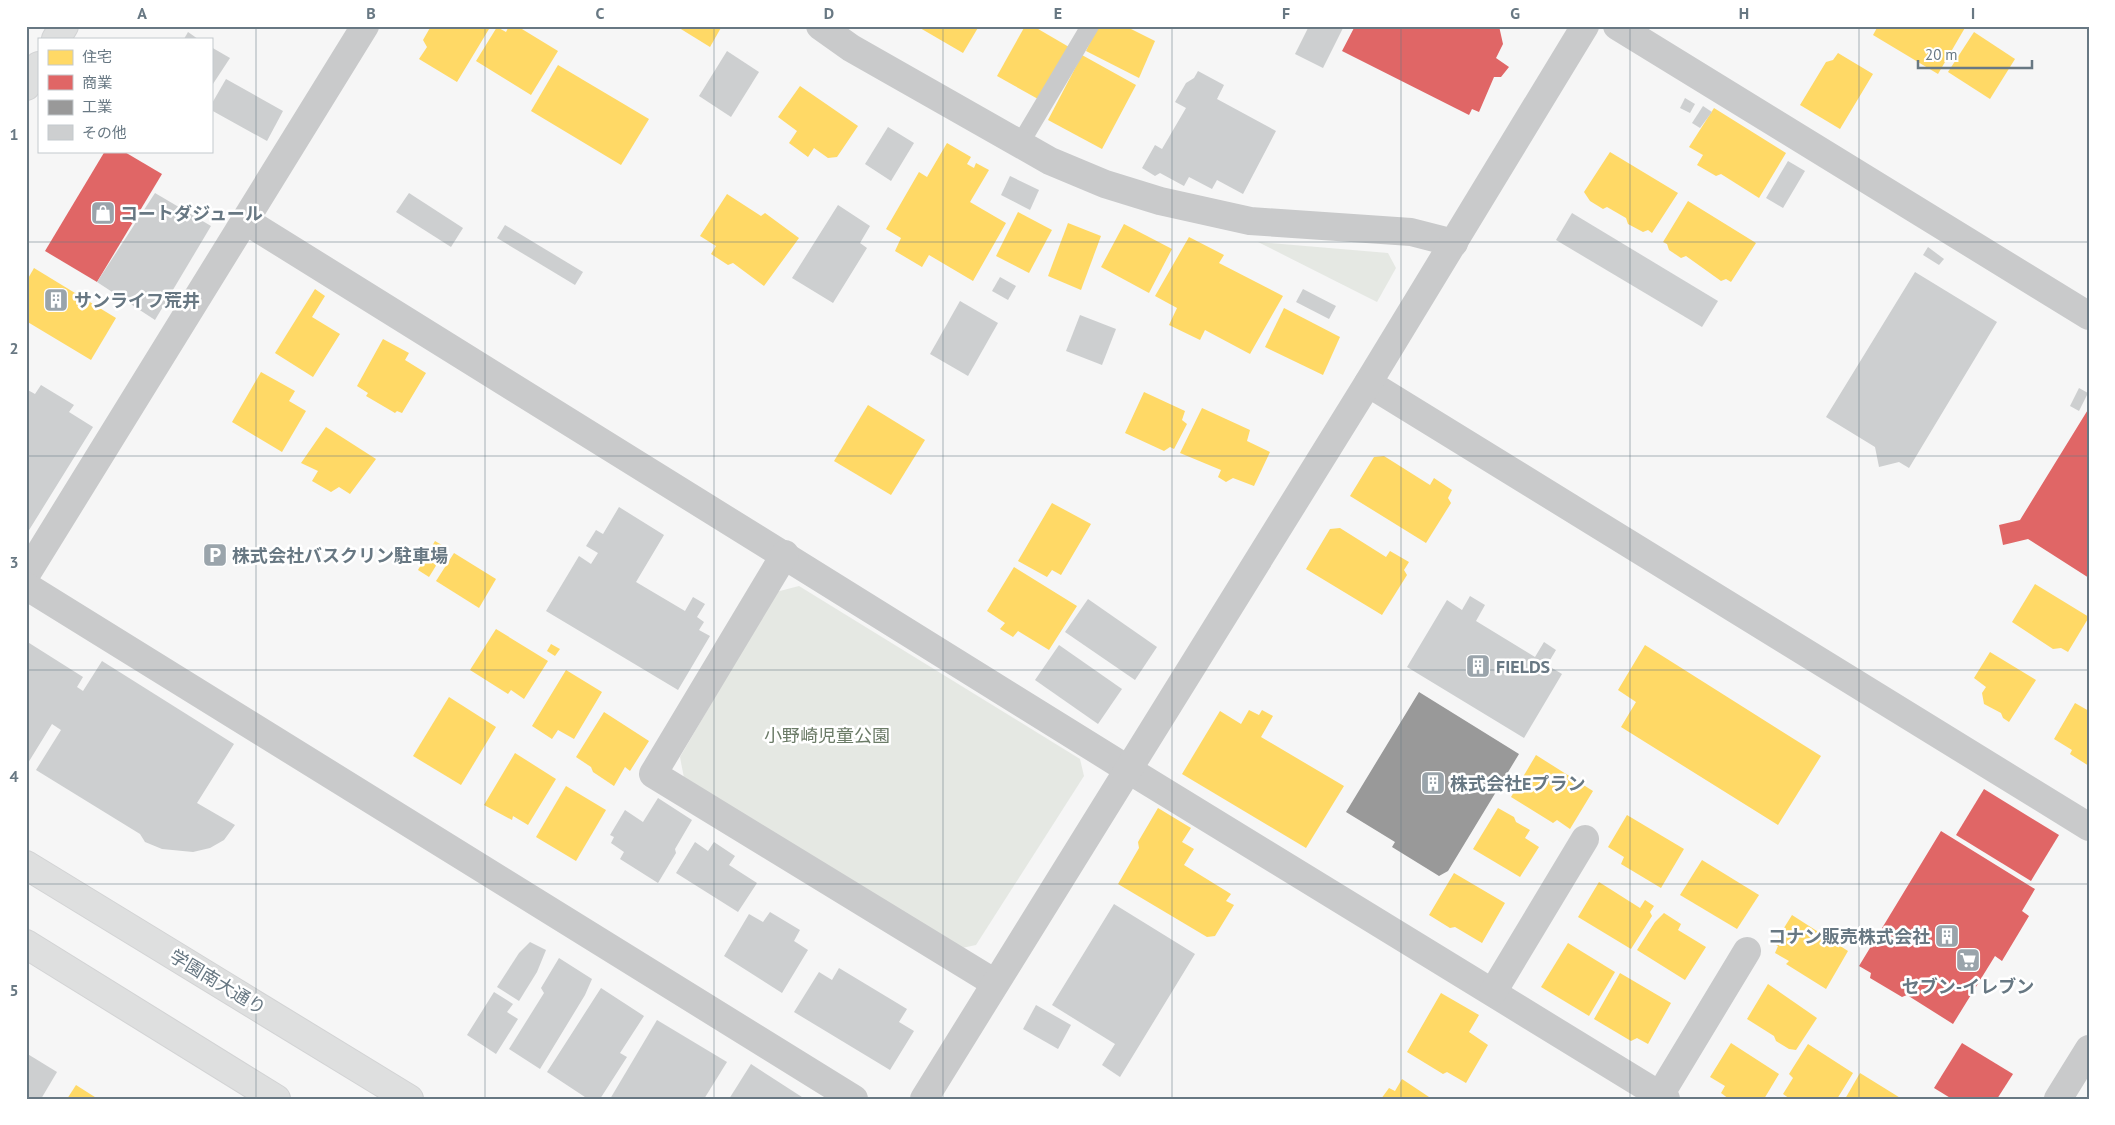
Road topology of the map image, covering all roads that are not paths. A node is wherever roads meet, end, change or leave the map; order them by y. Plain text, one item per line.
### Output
1 (64, 26) edge
2 (366, 26) edge
3 (820, 26) edge
4 (1090, 26) edge
5 (1585, 26) edge
6 (1617, 26) edge
7 (57, 38) edge
8 (38, 68) edge
9 (26, 86) edge
10 (1020, 144) junction
11 (246, 221) junction
12 (1454, 243) junction
13 (2089, 316) edge
14 (1368, 384) junction
15 (785, 554) junction
16 (26, 574) edge
17 (26, 586) edge
18 (1129, 770) junction
19 (2089, 827) edge
20 (1585, 839) dead end
21 (26, 864) edge
22 (26, 944) edge
23 (1747, 951) dead end
24 (995, 983) junction
25 (1493, 992) junction
26 (2089, 1049) edge
27 (1663, 1097) edge
28 (276, 1099) edge
29 (409, 1099) edge
30 (854, 1099) edge
31 (924, 1099) edge
32 (2058, 1099) edge

1 - 7 main road
2 - 11 street
3 - 10 street
4 - 10 lane
5 - 12 street
6 - 13 street
8 - 9 main road
10 - 12 street
11 - 15 street
11 - 16 street
12 - 14 street
14 - 18 street
14 - 19 street
15 - 18 street
15 - 24 street
17 - 30 street
18 - 24 street
18 - 25 street
20 - 25 street
21 - 29 main road, 学園南大通り
22 - 28 main road
23 - 27 street
24 - 31 street
25 - 27 street
26 - 32 street

